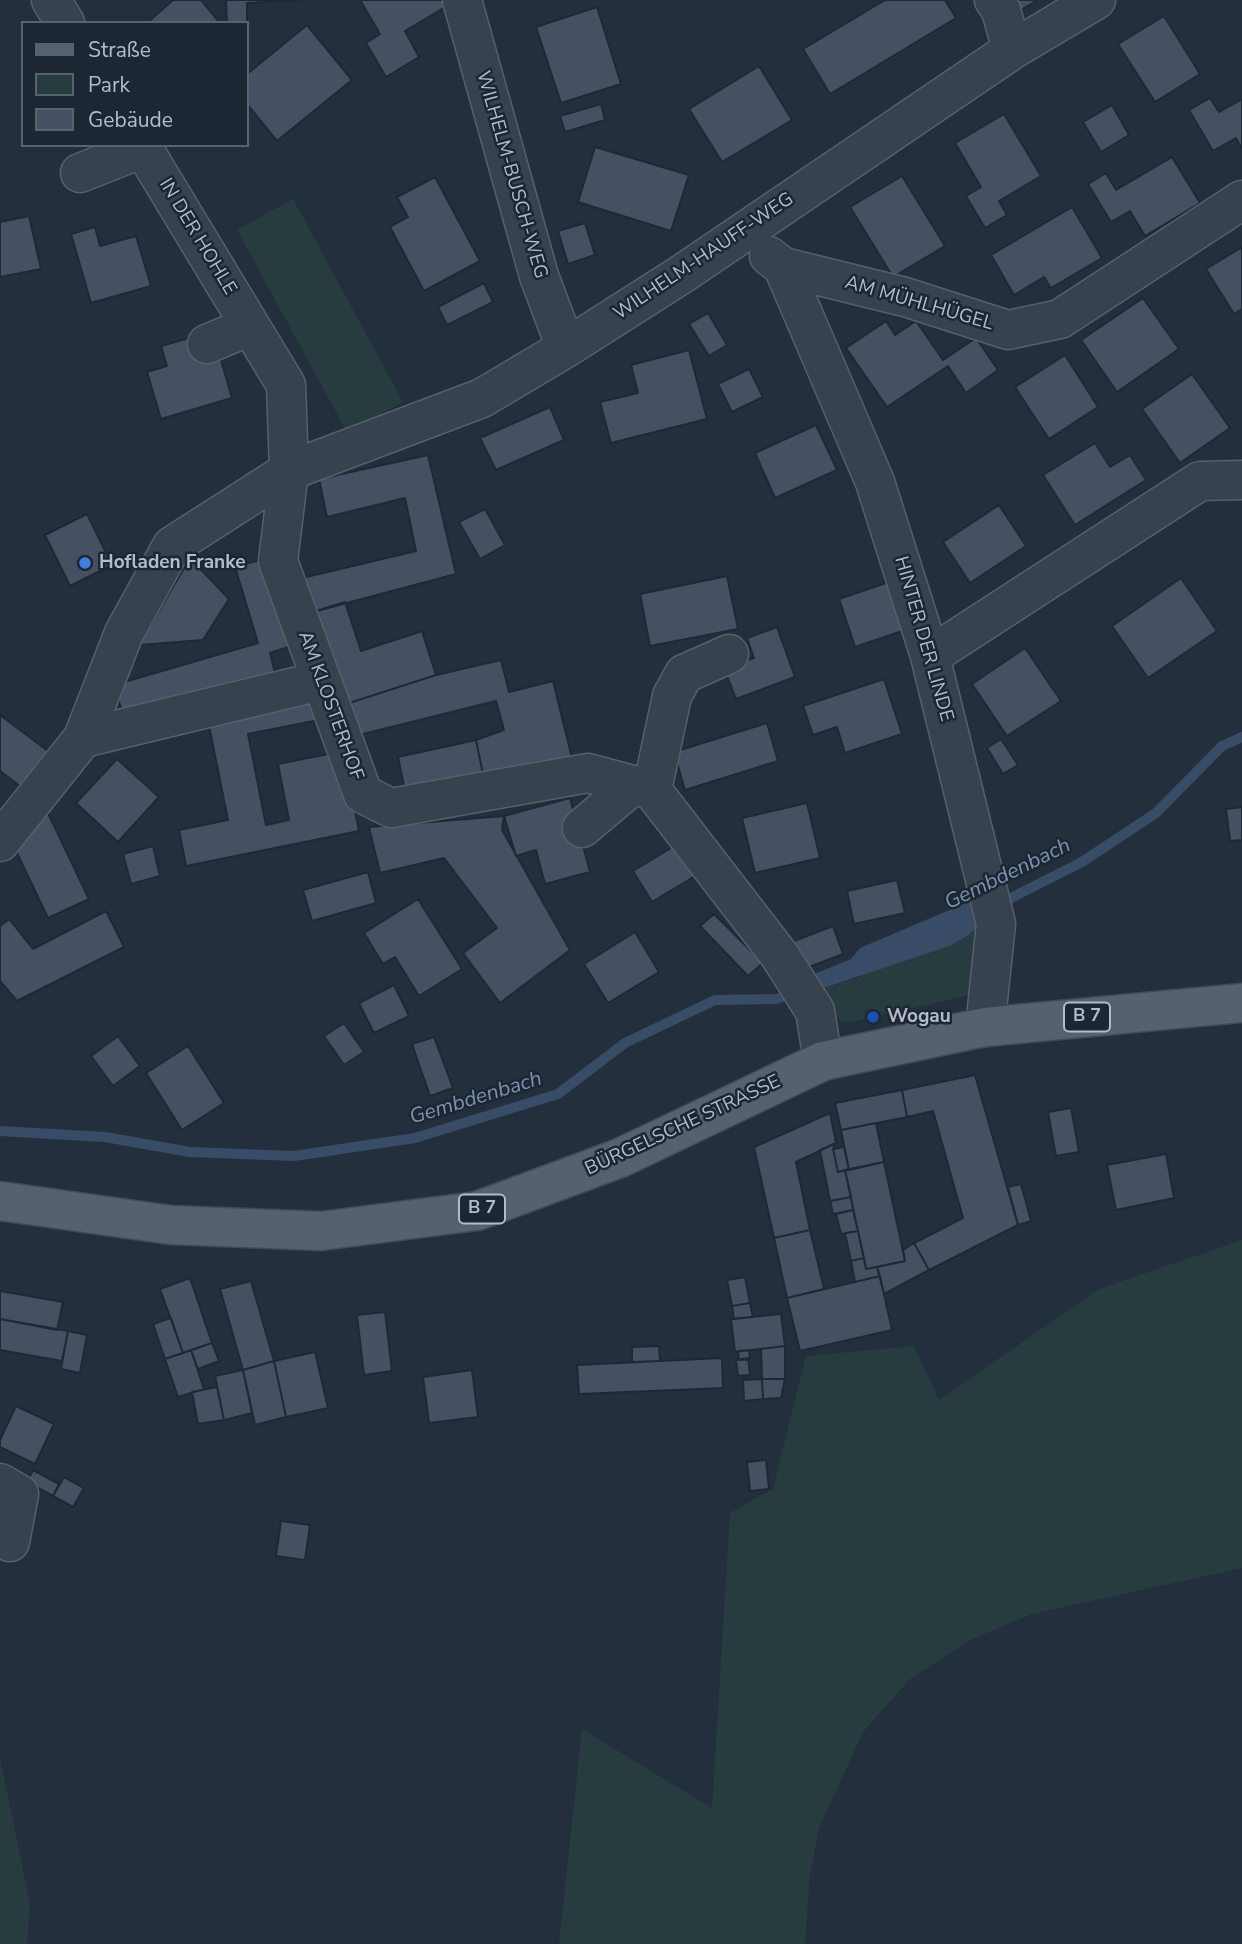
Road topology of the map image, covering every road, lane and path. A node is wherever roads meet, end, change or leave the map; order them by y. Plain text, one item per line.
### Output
1 (51, 0) edge
2 (462, 0) edge
3 (994, 0) edge
4 (1096, 0) edge
5 (64, 21) edge
6 (1012, 50) junction
7 (142, 147) edge
8 (80, 173) dead end
9 (1242, 200) edge
10 (740, 233) junction
11 (783, 267) junction
12 (250, 326) junction
13 (207, 344) dead end
14 (566, 348) junction
15 (289, 471) junction
16 (1242, 480) edge
17 (729, 654) dead end
18 (930, 656) junction
19 (320, 681) junction
20 (83, 738) junction
21 (643, 788) junction
22 (582, 828) dead end
23 (0, 842) edge
24 (1242, 1003) edge
25 (985, 1027) junction
26 (823, 1061) junction
27 (0, 1201) edge
28 (0, 1483) edge
29 (10, 1542) dead end

1 - 5 street
2 - 14 street, WILHELM-BUSCH-WEG
3 - 6 street
4 - 6 street, WILHELM-HAUFF-WEG
6 - 10 street, WILHELM-HAUFF-WEG
7 - 8 street, IN DER HOHLE
7 - 12 street, IN DER HOHLE
9 - 11 street, AM MÜHLHÜGEL
10 - 11 street, AM MÜHLHÜGEL
10 - 14 street, WILHELM-HAUFF-WEG
11 - 18 street, HINTER DER LINDE
12 - 13 street
12 - 15 street, IN DER HOHLE
14 - 15 street, WILHELM-HAUFF-WEG
15 - 19 street, AM KLOSTERHOF
15 - 20 street, WILHELM-HAUFF-WEG
16 - 18 street
17 - 21 street
18 - 25 street, HINTER DER LINDE
19 - 20 street
19 - 21 street, AM KLOSTERHOF
20 - 23 street, WILHELM-HAUFF-WEG
21 - 22 street
21 - 26 street
24 - 25 main road, BÜRGELSCHE STRASSE / B 7
25 - 26 main road, BÜRGELSCHE STRASSE / B 7
26 - 27 main road, BÜRGELSCHE STRASSE / B 7
28 - 29 street

